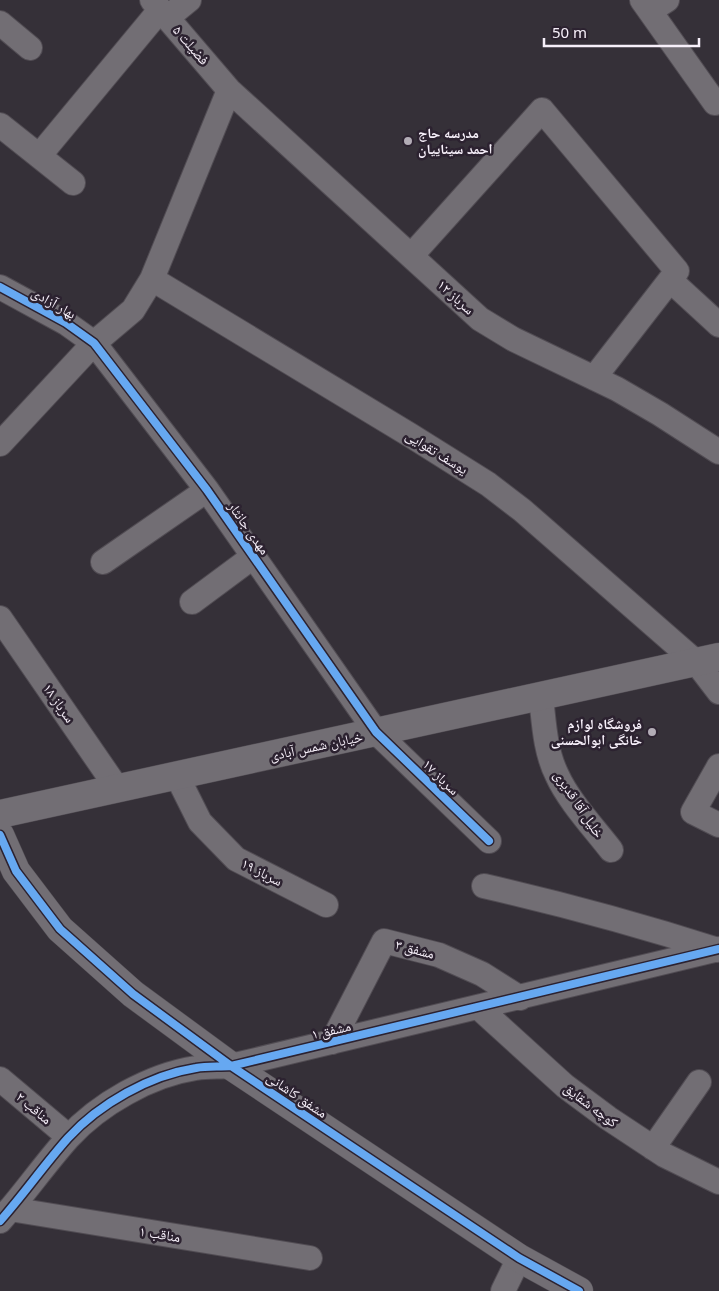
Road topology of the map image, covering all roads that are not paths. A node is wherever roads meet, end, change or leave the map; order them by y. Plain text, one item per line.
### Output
1 (189, 0) edge
2 (653, 4) edge
3 (160, 9) edge
4 (0, 23) edge
5 (30, 48) dead end
6 (229, 90) junction
7 (716, 103) dead end
8 (0, 125) edge
9 (38, 156) junction
10 (74, 183) dead end
11 (411, 256) junction
12 (152, 279) junction
13 (670, 280) junction
14 (0, 287) edge
15 (719, 325) edge
16 (94, 343) junction
17 (594, 378) junction
18 (0, 444) edge
19 (719, 452) edge
20 (208, 490) junction
21 (254, 556) junction
22 (103, 562) dead end
23 (192, 602) dead end
24 (0, 618) edge
25 (708, 659) edge
26 (719, 692) edge
27 (541, 697) junction
28 (376, 732) junction
29 (719, 766) edge
30 (176, 776) junction
31 (117, 788) junction
32 (0, 814) edge
33 (719, 825) edge
34 (0, 835) edge
35 (489, 841) dead end
36 (611, 850) dead end
37 (484, 886) dead end
38 (326, 905) dead end
39 (719, 950) edge
40 (520, 998) junction
41 (478, 1008) junction
42 (332, 1042) junction
43 (230, 1066) junction
44 (0, 1079) edge
45 (699, 1082) dead end
46 (69, 1137) junction
47 (653, 1148) junction
48 (719, 1182) edge
49 (5, 1215) edge
50 (310, 1258) dead end
51 (519, 1258) junction
52 (503, 1291) edge
53 (578, 1291) edge

1 - 3 street
2 - 7 street
3 - 6 street, فضیلت ۵
3 - 9 street
4 - 5 street
6 - 11 street, سرباز ۱۲
6 - 12 street
8 - 9 street
9 - 10 street
11 - 13 street
11 - 17 street, سرباز ۱۲
12 - 16 street
12 - 25 street, یوسف تقوایی
13 - 15 street
13 - 17 street
14 - 16 street, بهار آزادی
16 - 18 street
16 - 20 street, مهدی جانثار
17 - 19 street, سرباز ۱۲
20 - 21 street, مهدی جانثار
20 - 22 street
21 - 23 street
21 - 28 street, مهدی جانثار
24 - 31 street, سرباز ۱۸
25 - 26 street, یوسف تقوایی
25 - 27 street, خیابان شمس آبادی
27 - 28 street, خیابان شمس آبادی
27 - 36 street, خلیل آقا قدیری
28 - 30 street, خیابان شمس آبادی
28 - 35 street, سرباز ۱۷
29 - 33 street
30 - 31 street, خیابان شمس آبادی
30 - 38 street, سرباز ۱۹
31 - 32 street, خیابان شمس آبادی
34 - 43 street, مشفق کاشانی
37 - 39 street
39 - 40 street, مشفق ۱
40 - 41 street, مشفق ۱
40 - 42 street, مشفق ۳
41 - 42 street, مشفق ۱
41 - 47 street, کوچه شقایق
42 - 43 street, مشفق ۱
43 - 46 street, مشفق ۱
43 - 51 street, مشفق کاشانی
44 - 46 street, مناقب ۲
45 - 47 street
46 - 49 street, مشفق ۱
47 - 48 street, کوچه شقایق
49 - 50 street, مناقب ۱
51 - 52 street
51 - 53 street, مشفق کاشانی

